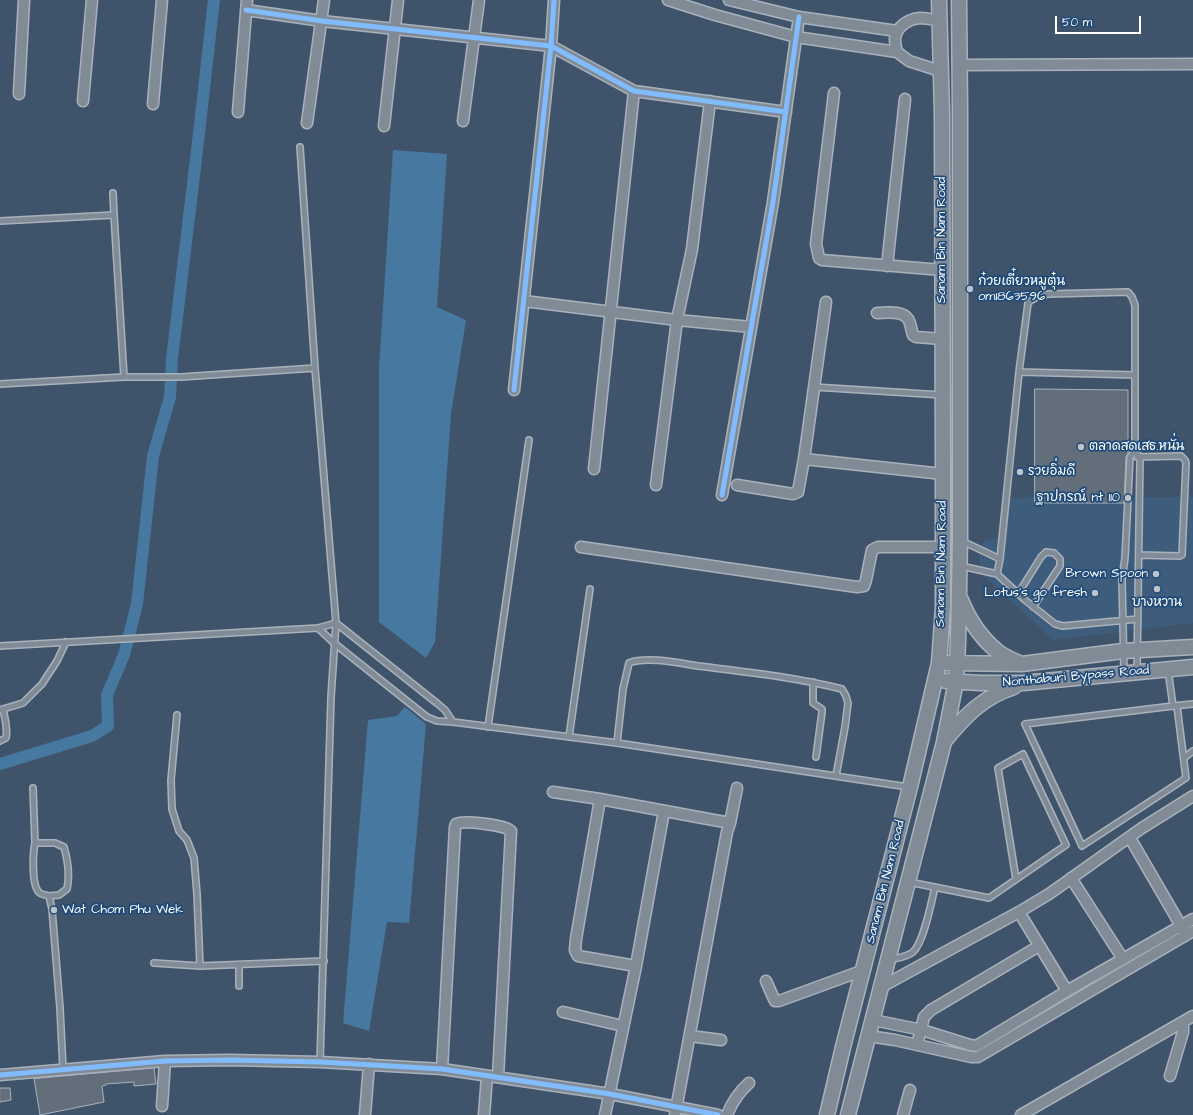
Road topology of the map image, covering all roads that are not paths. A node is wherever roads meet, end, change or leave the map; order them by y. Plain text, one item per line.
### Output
1 (24, 0) edge
2 (92, 0) edge
3 (162, 0) edge
4 (324, 0) edge
5 (398, 0) edge
6 (479, 0) edge
7 (554, 0) edge
8 (668, 0) edge
9 (729, 0) edge
10 (939, 0) edge
11 (959, 0) edge
12 (247, 5) edge
13 (799, 18) junction
14 (322, 20) junction
15 (940, 20) junction
16 (395, 28) junction
17 (897, 31) junction
18 (796, 37) junction
19 (475, 38) junction
20 (551, 46) junction
21 (897, 52) junction
22 (1193, 64) edge
23 (959, 65) junction
24 (940, 70) junction
25 (634, 91) junction
26 (834, 93) dead end
27 (19, 94) dead end
28 (905, 99) dead end
29 (83, 101) dead end
30 (710, 101) junction
31 (153, 104) dead end
32 (238, 112) dead end
33 (786, 112) junction
34 (942, 113) junction
35 (960, 114) junction
36 (463, 121) dead end
37 (307, 124) dead end
38 (384, 126) dead end
39 (300, 147) dead end
40 (113, 193) dead end
41 (114, 215) junction
42 (0, 221) edge
43 (887, 266) junction
44 (942, 270) junction
45 (524, 300) junction
46 (826, 302) dead end
47 (610, 311) junction
48 (877, 313) dead end
49 (677, 320) junction
50 (751, 327) junction
51 (943, 339) junction
52 (315, 368) junction
53 (1019, 372) junction
54 (1135, 375) junction
55 (124, 377) junction
56 (0, 384) edge
57 (814, 387) junction
58 (514, 390) dead end
59 (943, 395) junction
60 (529, 440) dead end
61 (1135, 451) junction
62 (1130, 457) junction
63 (1140, 457) junction
64 (804, 458) junction
65 (594, 469) dead end
66 (943, 474) junction
67 (656, 485) dead end
68 (736, 485) dead end
69 (722, 495) dead end
70 (960, 540) junction
71 (581, 546) dead end
72 (942, 547) junction
73 (1139, 555) junction
74 (1000, 559) junction
75 (959, 565) junction
76 (997, 574) junction
77 (590, 589) dead end
78 (958, 594) junction
79 (1018, 594) junction
80 (1033, 607) junction
81 (1138, 619) junction
82 (1123, 620) junction
83 (336, 623) junction
84 (318, 628) junction
85 (66, 642) junction
86 (334, 643) junction
87 (0, 646) edge
88 (1193, 647) edge
89 (1130, 651) junction
90 (939, 663) junction
91 (957, 664) junction
92 (1022, 664) junction
93 (1193, 666) edge
94 (1168, 669) junction
95 (1130, 672) junction
96 (935, 680) junction
97 (956, 681) junction
98 (813, 682) junction
99 (1023, 683) junction
100 (1193, 704) edge
101 (1175, 706) junction
102 (2, 710) edge
103 (177, 715) dead end
104 (453, 722) junction
105 (488, 727) junction
106 (569, 736) junction
107 (0, 741) edge
108 (944, 742) junction
109 (617, 743) junction
110 (1193, 751) edge
111 (816, 757) dead end
112 (1184, 758) junction
113 (836, 776) junction
114 (910, 787) junction
115 (33, 788) dead end
116 (737, 788) dead end
117 (553, 792) dead end
118 (1192, 797) edge
119 (600, 798) junction
120 (664, 811) junction
121 (730, 823) junction
122 (1130, 838) junction
123 (35, 843) junction
124 (1071, 878) junction
125 (1016, 879) junction
126 (908, 882) junction
127 (935, 887) junction
128 (49, 896) junction
129 (1019, 912) junction
130 (1193, 919) edge
131 (1181, 925) junction
132 (1189, 933) edge
133 (1039, 946) junction
134 (1123, 959) junction
135 (888, 960) junction
136 (324, 961) junction
137 (154, 963) dead end
138 (239, 965) junction
139 (200, 966) junction
140 (636, 966) junction
141 (864, 970) junction
142 (766, 981) dead end
143 (239, 986) dead end
144 (881, 987) junction
145 (1067, 992) junction
146 (1041, 1007) junction
147 (563, 1012) dead end
148 (1193, 1016) edge
149 (852, 1017) junction
150 (1047, 1017) junction
151 (873, 1020) junction
152 (1183, 1022) junction
153 (623, 1026) junction
154 (922, 1030) junction
155 (690, 1036) junction
156 (868, 1036) junction
157 (721, 1040) dead end
158 (917, 1045) junction
159 (976, 1046) junction
160 (843, 1047) junction
161 (864, 1053) junction
162 (978, 1057) junction
163 (165, 1061) junction
164 (320, 1062) junction
165 (369, 1064) junction
166 (442, 1069) junction
167 (62, 1070) junction
168 (0, 1075) edge
169 (487, 1076) junction
170 (1170, 1076) dead end
171 (498, 1077) junction
172 (749, 1083) dead end
173 (910, 1090) dead end
174 (610, 1094) junction
175 (162, 1106) dead end
176 (676, 1111) edge
177 (365, 1115) edge
178 (484, 1115) edge
179 (605, 1115) edge
180 (718, 1115) edge
181 (727, 1115) edge
182 (827, 1115) edge
183 (848, 1115) edge
184 (903, 1115) edge
185 (1021, 1115) edge

1 - 27 street
2 - 29 street
3 - 31 street
4 - 14 street
5 - 16 street
6 - 19 street
7 - 20 street
8 - 18 street
9 - 13 street
10 - 15 main road, Sanam Bin Nam Road
11 - 23 main road, Sanam Bin Nam Road
12 - 14 street
12 - 32 street
13 - 17 street
13 - 18 street
14 - 16 street
14 - 37 street
15 - 17 street
15 - 24 main road, Sanam Bin Nam Road
16 - 19 street
16 - 38 street
17 - 21 street
18 - 21 street
18 - 33 street
19 - 20 street
19 - 36 street
20 - 25 street
20 - 45 street
21 - 24 street
22 - 23 street
23 - 35 main road, Sanam Bin Nam Road
24 - 34 main road, Sanam Bin Nam Road
25 - 30 street
25 - 47 street
26 - 43 street
28 - 43 street
30 - 33 street
30 - 49 street
33 - 50 street
34 - 35 main road
34 - 44 main road, Sanam Bin Nam Road
35 - 70 main road, Sanam Bin Nam Road
39 - 52 lane
40 - 41 lane
41 - 42 lane
41 - 55 lane
43 - 44 street
44 - 51 main road, Sanam Bin Nam Road
45 - 47 street
45 - 58 street
46 - 57 street
47 - 49 street
47 - 65 street
48 - 51 street
49 - 50 street
49 - 67 street
50 - 69 street
51 - 59 main road, Sanam Bin Nam Road
52 - 55 lane
52 - 83 lane
53 - 54 lane
53 - 54 lane
53 - 74 lane
54 - 61 lane
55 - 56 lane
57 - 59 lane
57 - 64 street
59 - 66 main road, Sanam Bin Nam Road
60 - 105 lane
61 - 62 lane
61 - 63 lane
62 - 63 lane
62 - 82 lane
63 - 73 lane
63 - 73 lane
64 - 66 street
64 - 68 street
66 - 72 main road, Sanam Bin Nam Road
70 - 74 lane
70 - 75 main road, Sanam Bin Nam Road
71 - 72 street
72 - 90 main road, Sanam Bin Nam Road
73 - 81 lane
74 - 76 lane
75 - 76 lane
75 - 78 main road, Sanam Bin Nam Road
76 - 79 lane
77 - 106 lane
78 - 91 main road, Sanam Bin Nam Road
78 - 92 main road
79 - 80 lane
79 - 80 lane
80 - 82 lane
81 - 82 lane
81 - 89 lane
82 - 89 lane
83 - 84 lane
83 - 86 lane
83 - 104 lane
84 - 85 lane
84 - 86 lane
85 - 87 lane
85 - 102 lane
86 - 104 lane
86 - 136 lane
88 - 89 main road, Nonthaburi Bypass Road
89 - 92 main road, Nonthaburi Bypass Road
89 - 95 lane
89 - 95 lane
90 - 91 main road, Nonthaburi Bypass Road
90 - 96 main road, Sanam Bin Nam Road
91 - 92 main road, Nonthaburi Bypass Road
91 - 97 main road, Sanam Bin Nam Road
93 - 94 main road, Nonthaburi Bypass Road
94 - 95 main road, Nonthaburi Bypass Road
94 - 101 lane
95 - 99 main road, Nonthaburi Bypass Road
96 - 97 main road, Nonthaburi Bypass Road
96 - 114 main road, Sanam Bin Nam Road
97 - 99 main road, Nonthaburi Bypass Road
97 - 108 main road, Sanam Bin Nam Road
98 - 109 lane
98 - 111 lane
98 - 113 lane
99 - 108 main road
100 - 101 lane
101 - 112 lane
101 - 112 lane
102 - 107 lane
103 - 139 lane
104 - 105 lane
105 - 106 lane
106 - 109 lane
108 - 126 main road, Sanam Bin Nam Road
109 - 113 lane
110 - 112 lane
113 - 114 lane
114 - 141 main road, Sanam Bin Nam Road
115 - 123 lane
116 - 121 street
117 - 119 street
118 - 122 street
119 - 120 street
119 - 140 street
120 - 121 street
120 - 140 street
121 - 155 street
122 - 124 street
122 - 131 street
123 - 128 lane
123 - 128 lane
124 - 129 street
124 - 134 street
125 - 125 lane
125 - 127 lane
126 - 127 lane
126 - 135 main road, Sanam Bin Nam Road
127 - 135 lane
128 - 167 lane
129 - 133 street
129 - 144 street
130 - 131 street
131 - 132 street
131 - 134 street
132 - 150 street
133 - 145 street
133 - 154 street
134 - 145 street
135 - 144 main road, Sanam Bin Nam Road
136 - 138 lane
136 - 164 lane
137 - 139 lane
138 - 139 lane
138 - 143 lane
140 - 153 street
141 - 142 street
141 - 149 main road, Sanam Bin Nam Road
144 - 151 main road, Sanam Bin Nam Road
145 - 146 street
146 - 150 street
146 - 159 street
147 - 153 street
148 - 152 street
149 - 151 main road
149 - 160 main road, Sanam Bin Nam Road
150 - 162 street
151 - 154 street
151 - 156 main road, Sanam Bin Nam Road
152 - 170 street
152 - 185 street
153 - 174 street
154 - 158 street
154 - 159 street
155 - 157 street
155 - 176 street
156 - 158 street
156 - 161 main road, Sanam Bin Nam Road
158 - 162 street
159 - 162 street
160 - 161 main road
160 - 182 main road, Sanam Bin Nam Road
161 - 183 main road, Sanam Bin Nam Road
163 - 164 street
163 - 167 street
163 - 175 street
164 - 165 street
165 - 166 street
165 - 177 street
166 - 169 street
166 - 171 street
167 - 168 street
169 - 171 street
169 - 178 street
171 - 174 street
172 - 181 street
173 - 184 street
174 - 176 street
174 - 179 street
176 - 180 street

